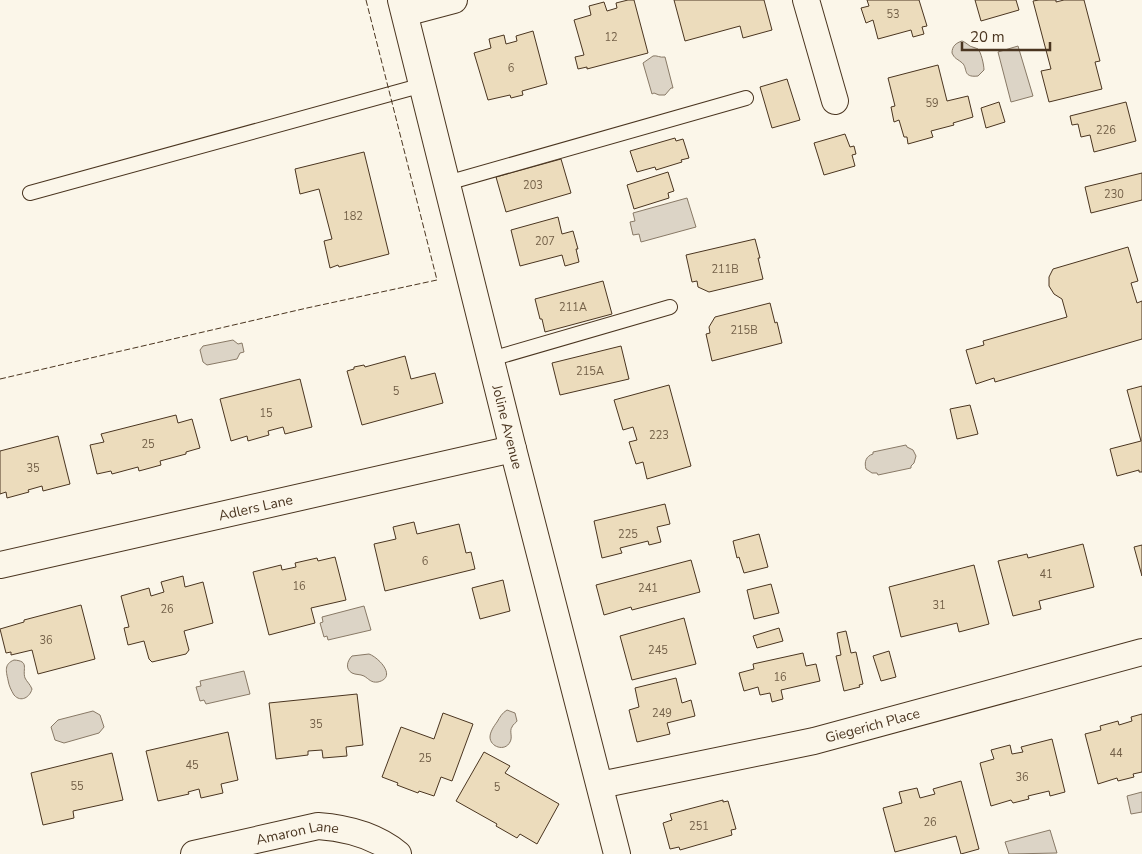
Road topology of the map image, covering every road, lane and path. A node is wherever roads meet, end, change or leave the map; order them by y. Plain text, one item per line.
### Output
1 (454, 0) edge
2 (806, 0) edge
3 (403, 7) edge
4 (423, 85) junction
5 (746, 98) dead end
6 (835, 101) dead end
7 (447, 183) junction
8 (30, 194) dead end
9 (670, 307) dead end
10 (491, 359) junction
11 (513, 449) junction
12 (0, 565) edge
13 (1142, 652) edge
14 (600, 785) junction
15 (194, 854) edge
16 (398, 854) edge
17 (617, 854) edge

1 - 3 street
2 - 6 street
3 - 4 street, Joline Avenue
4 - 7 street, Joline Avenue
4 - 8 lane
5 - 7 lane
7 - 10 street, Joline Avenue
9 - 10 lane
10 - 11 street, Joline Avenue
11 - 12 street, Adlers Lane
11 - 14 street, Joline Avenue
13 - 14 street, Giegerich Place
14 - 17 street, Joline Avenue
15 - 16 street, Amaron Lane

